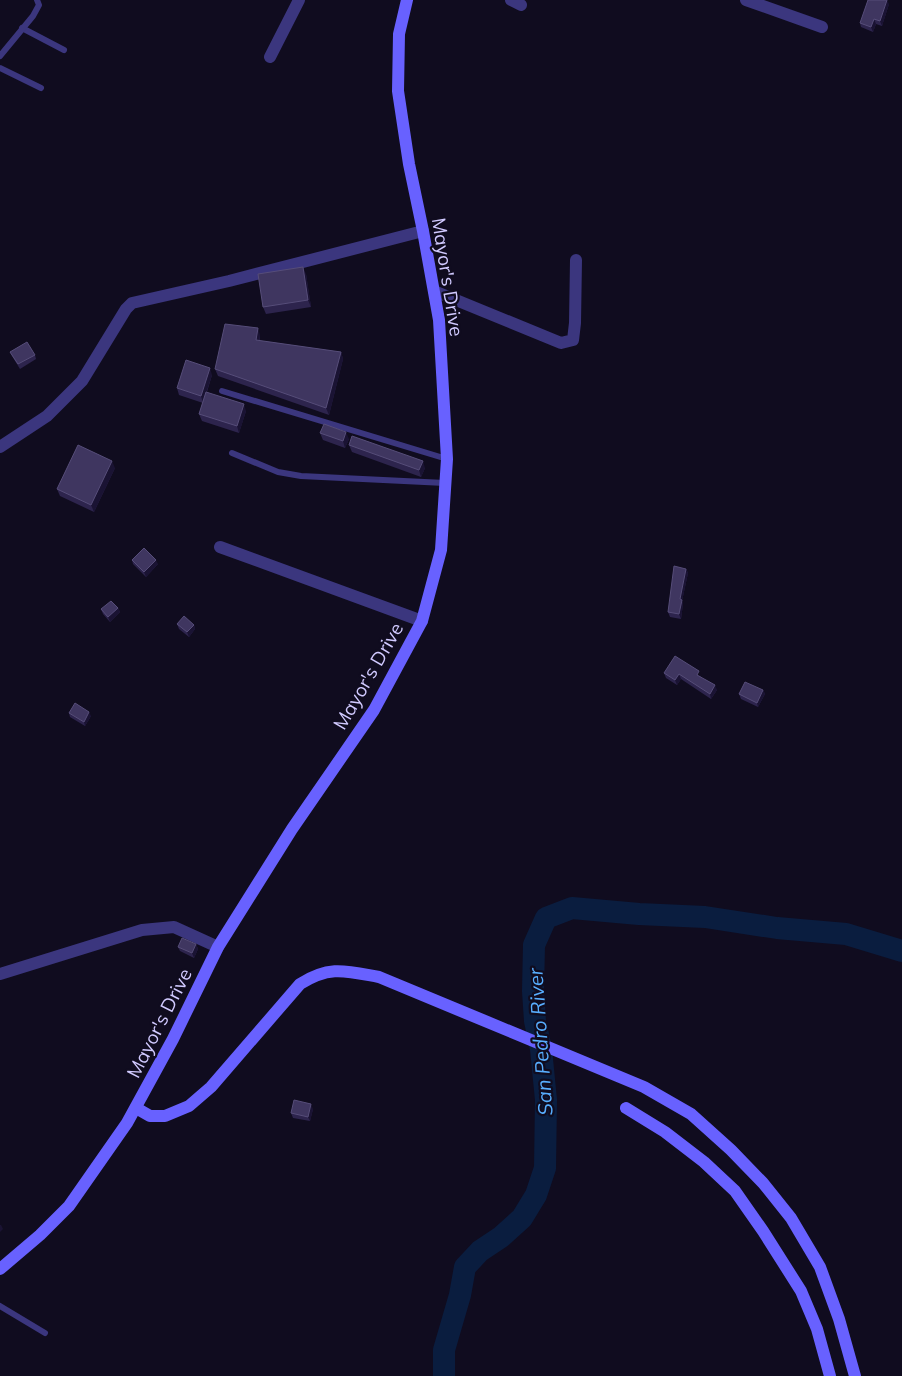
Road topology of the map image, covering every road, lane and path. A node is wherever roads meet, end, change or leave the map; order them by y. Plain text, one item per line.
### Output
1 (37, 0) edge
2 (299, 0) edge
3 (407, 0) edge
4 (746, 0) edge
5 (822, 27) dead end
6 (22, 28) junction
7 (64, 50) dead end
8 (0, 56) edge
9 (270, 57) dead end
10 (0, 68) edge
11 (40, 88) dead end
12 (423, 231) junction
13 (576, 260) dead end
14 (434, 291) junction
15 (222, 391) dead end
16 (0, 447) edge
17 (232, 453) dead end
18 (447, 458) junction
19 (445, 483) junction
20 (220, 547) dead end
21 (422, 621) junction
22 (218, 947) junction
23 (0, 974) edge
24 (136, 1108) junction
25 (626, 1108) dead end
26 (0, 1269) edge
27 (0, 1306) edge
28 (45, 1333) dead end
29 (830, 1376) edge
30 (855, 1376) edge

1 - 6 lane
2 - 9 street
3 - 12 street, Mayor's Drive
4 - 5 street
6 - 7 lane
6 - 8 lane
10 - 11 lane
12 - 14 street, Mayor's Drive
12 - 16 street
13 - 14 street
14 - 18 street, Mayor's Drive
15 - 18 lane
17 - 19 lane
18 - 19 street, Mayor's Drive
19 - 21 street, Mayor's Drive
20 - 21 street
21 - 22 street, Mayor's Drive
22 - 23 street
22 - 24 street, Mayor's Drive
24 - 26 street, Mayor's Drive
24 - 30 street
25 - 29 street
27 - 28 lane

